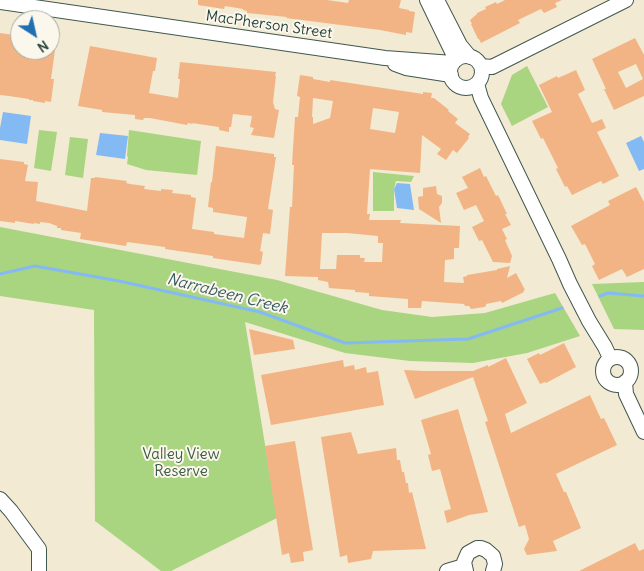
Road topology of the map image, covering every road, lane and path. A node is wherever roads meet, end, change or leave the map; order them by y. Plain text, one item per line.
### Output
1 (626, 0) edge
2 (437, 1) edge
3 (0, 2) edge
4 (446, 40) junction
5 (385, 58) junction
6 (423, 60) junction
7 (462, 65) junction
8 (477, 84) junction
9 (610, 358) junction
10 (625, 382) junction
11 (644, 432) edge
12 (0, 499) edge
13 (465, 569) edge
14 (40, 571) edge
15 (447, 571) edge
16 (493, 571) edge

1 - 7 street
2 - 4 street
2 - 7 street
3 - 5 street, MacPherson Street
4 - 6 street
4 - 7 street
5 - 6 street, MacPherson Street
5 - 7 street, MacPherson Street
6 - 7 street, MacPherson Street
7 - 8 street
7 - 8 street
8 - 9 street
9 - 10 street
9 - 10 street
10 - 11 street
12 - 14 street
13 - 15 street
13 - 16 street

